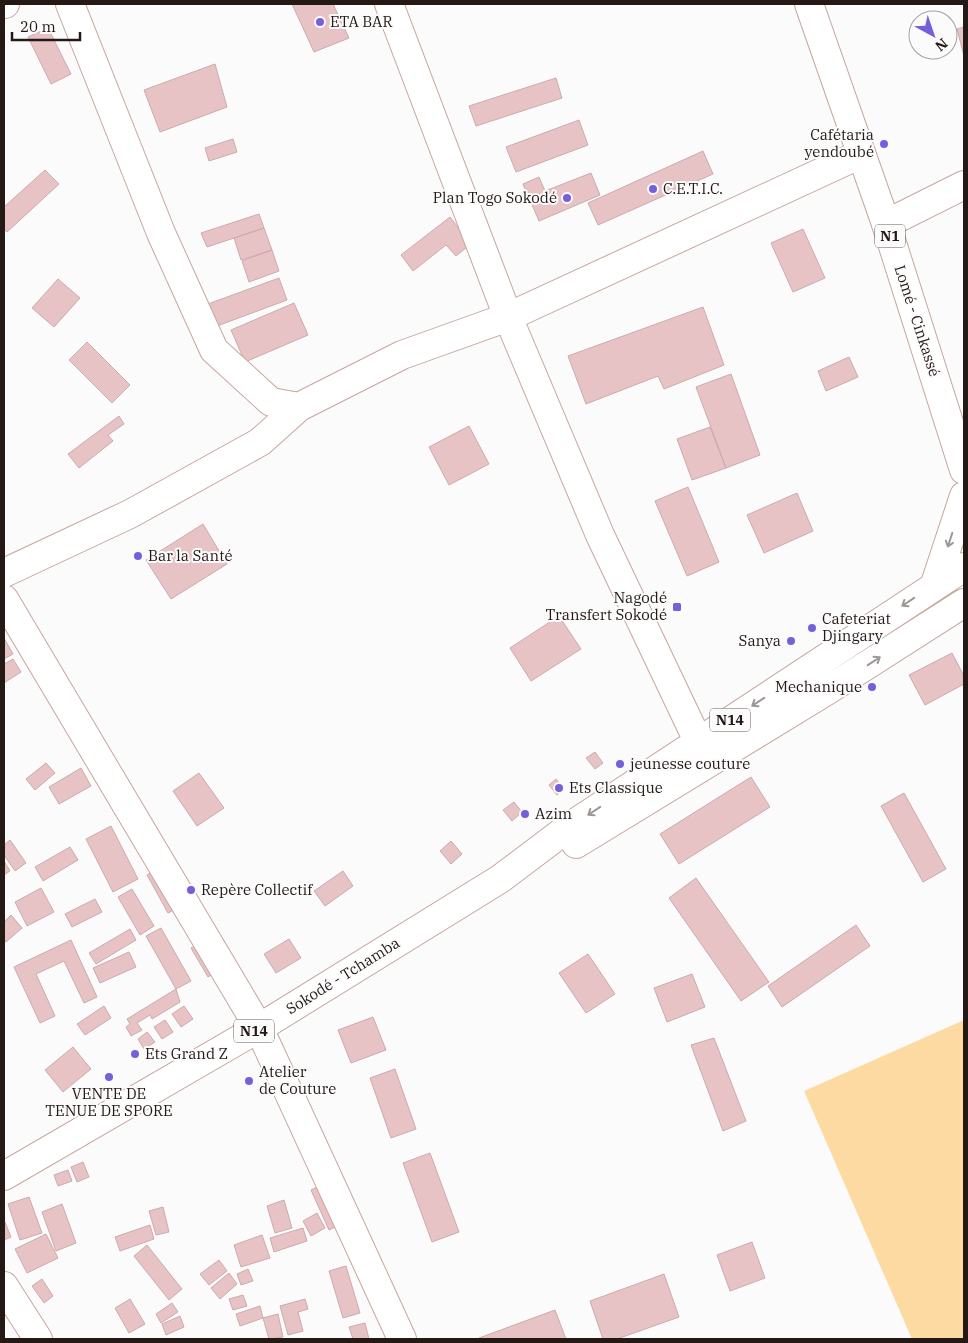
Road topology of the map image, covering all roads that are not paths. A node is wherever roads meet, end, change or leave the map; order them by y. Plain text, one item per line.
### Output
1 (70, 4) edge
2 (389, 4) edge
3 (809, 4) edge
4 (861, 154) junction
5 (964, 185) edge
6 (886, 224) junction
7 (508, 317) junction
8 (299, 407) junction
9 (964, 470) edge
10 (964, 496) edge
11 (964, 567) edge
12 (4, 573) edge
13 (936, 584) junction
14 (4, 600) edge
15 (964, 603) edge
16 (698, 741) junction
17 (500, 880) junction
18 (259, 1028) junction
19 (4, 1176) edge
20 (4, 1286) edge
21 (38, 1339) edge
22 (402, 1339) edge

1 - 8 main road
2 - 7 main road
3 - 4 main road, Lomé - Cinkassé / N1
4 - 6 main road, Lomé - Cinkassé / N1
4 - 7 main road
5 - 6 main road
6 - 9 main road, Lomé - Cinkassé / N1
7 - 8 main road
7 - 16 main road
8 - 12 main road
10 -> 13 main road
11 - 13 main road, Sokodé - Tchamba / N14
13 -> 16 main road, Sokodé - Tchamba / N14
14 - 18 main road
17 -> 15 main road, Sokodé - Tchamba / N14
16 -> 17 main road, Sokodé - Tchamba / N14
17 - 18 main road, Sokodé - Tchamba / N14
18 - 19 main road, Sokodé - Tchamba / N14
18 - 22 main road
20 - 21 main road

